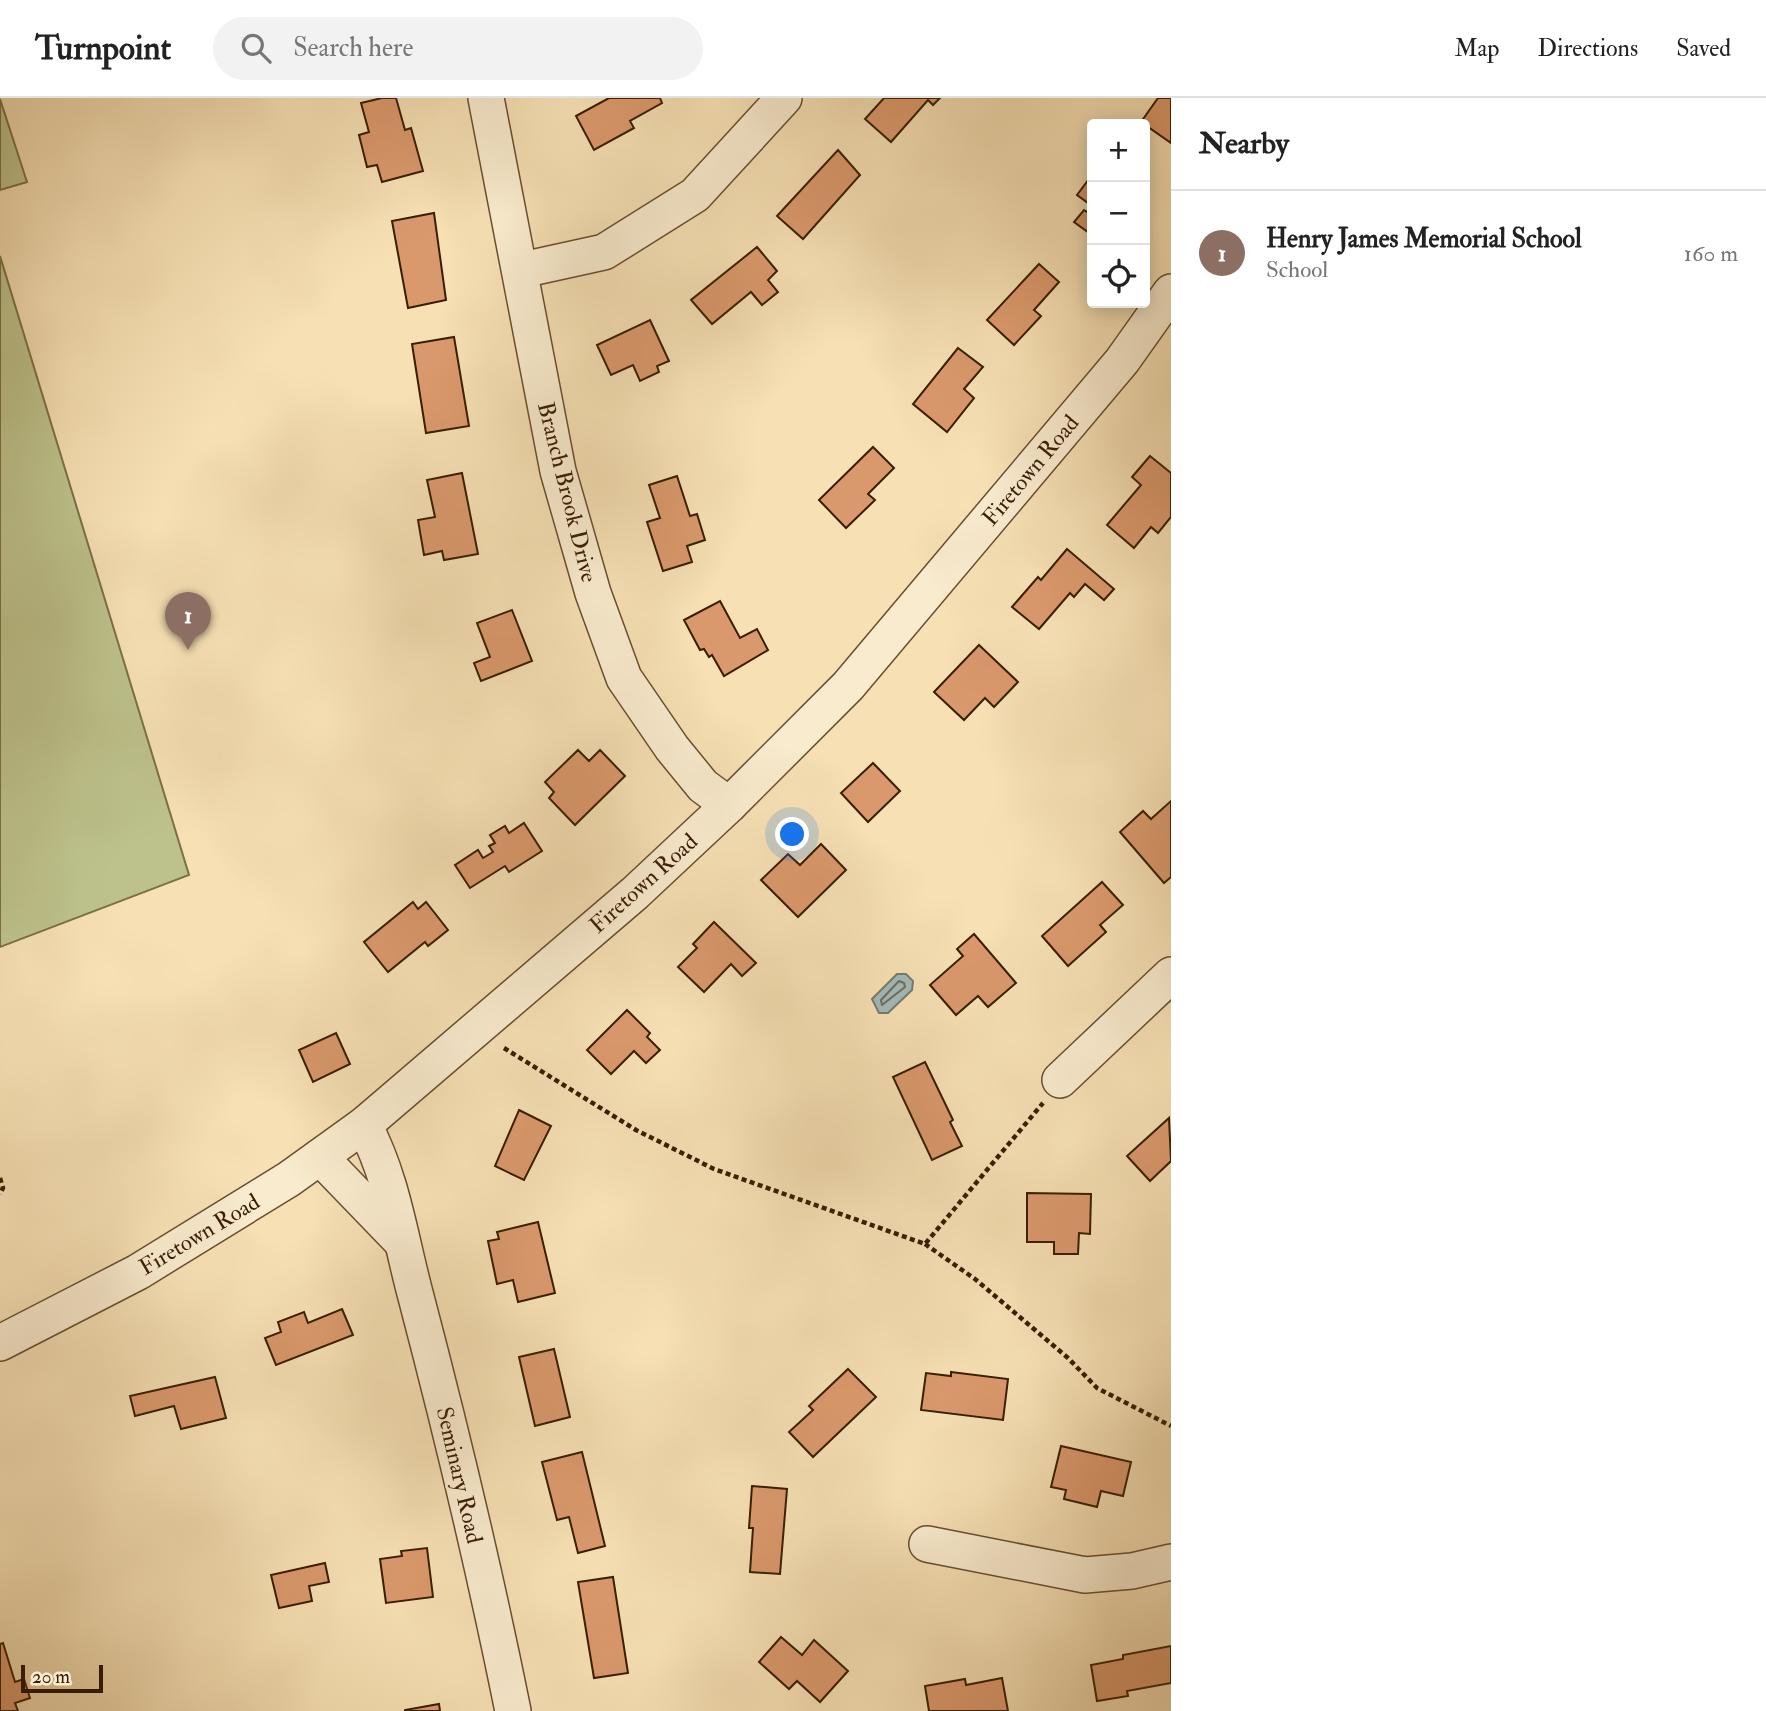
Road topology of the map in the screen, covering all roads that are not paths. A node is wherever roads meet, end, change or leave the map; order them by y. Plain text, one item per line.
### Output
1 (486, 98) edge
2 (784, 98) edge
3 (522, 270) junction
4 (1171, 292) edge
5 (729, 805) junction
6 (1171, 975) edge
7 (1060, 1080) road end
8 (365, 1125) junction
9 (320, 1157) junction
10 (401, 1241) junction
11 (0, 1343) edge
12 (927, 1544) dead end
13 (1171, 1562) edge
14 (513, 1711) edge

1 - 3 street, Branch Brook Drive
2 - 3 street
3 - 5 street, Branch Brook Drive
4 - 5 street, Firetown Road
5 - 8 street, Firetown Road
6 - 7 street
8 - 9 street, Firetown Road
8 - 10 street, Seminary Road
9 - 10 street, Seminary Road
9 - 11 street, Firetown Road
10 - 14 street, Seminary Road
12 - 13 street

